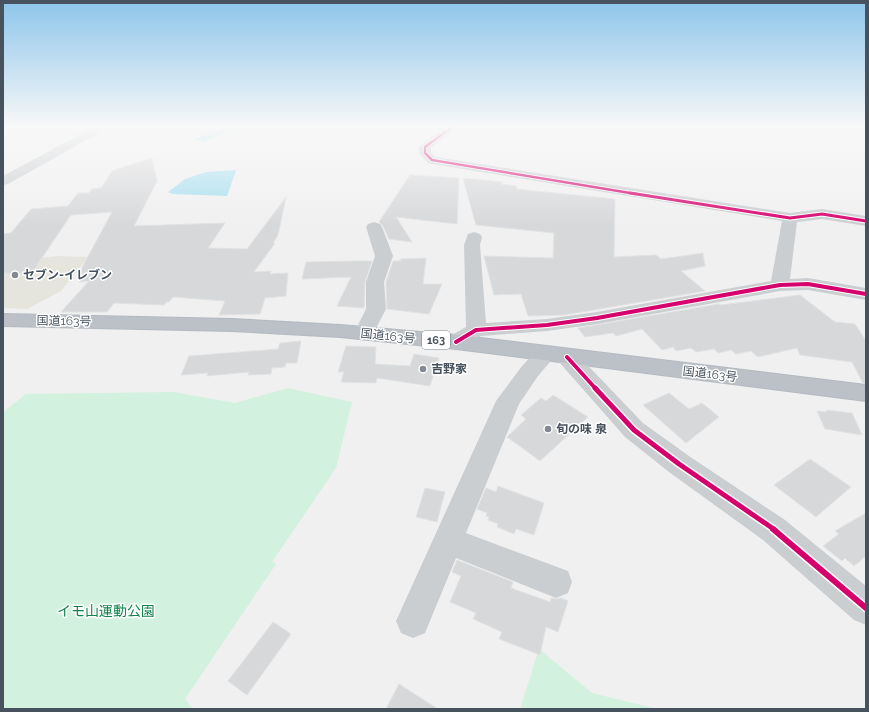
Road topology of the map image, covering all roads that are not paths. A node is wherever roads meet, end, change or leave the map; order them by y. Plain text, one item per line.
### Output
1 (41, 160) edge
2 (433, 160) edge
3 (3, 181) edge
4 (790, 218) junction
5 (866, 221) edge
6 (374, 227) dead end
7 (474, 237) dead end
8 (780, 285) junction
9 (866, 294) edge
10 (3, 320) edge
11 (476, 330) junction
12 (364, 333) junction
13 (456, 342) junction
14 (557, 355) junction
15 (866, 393) edge
16 (448, 541) junction
17 (556, 582) dead end
18 (866, 608) edge
19 (413, 621) dead end

1 - 3 street
2 - 4 street
4 - 5 street
4 - 8 street
6 - 12 street
7 - 11 street
8 - 9 street
8 - 11 street
10 - 12 highway, 国道163号 / 163
11 - 13 street
12 - 13 highway, 国道163号 / 163
13 - 14 highway, 国道163号 / 163
14 - 15 highway, 国道163号 / 163
14 - 16 street
14 - 18 street
16 - 17 street
16 - 19 street

